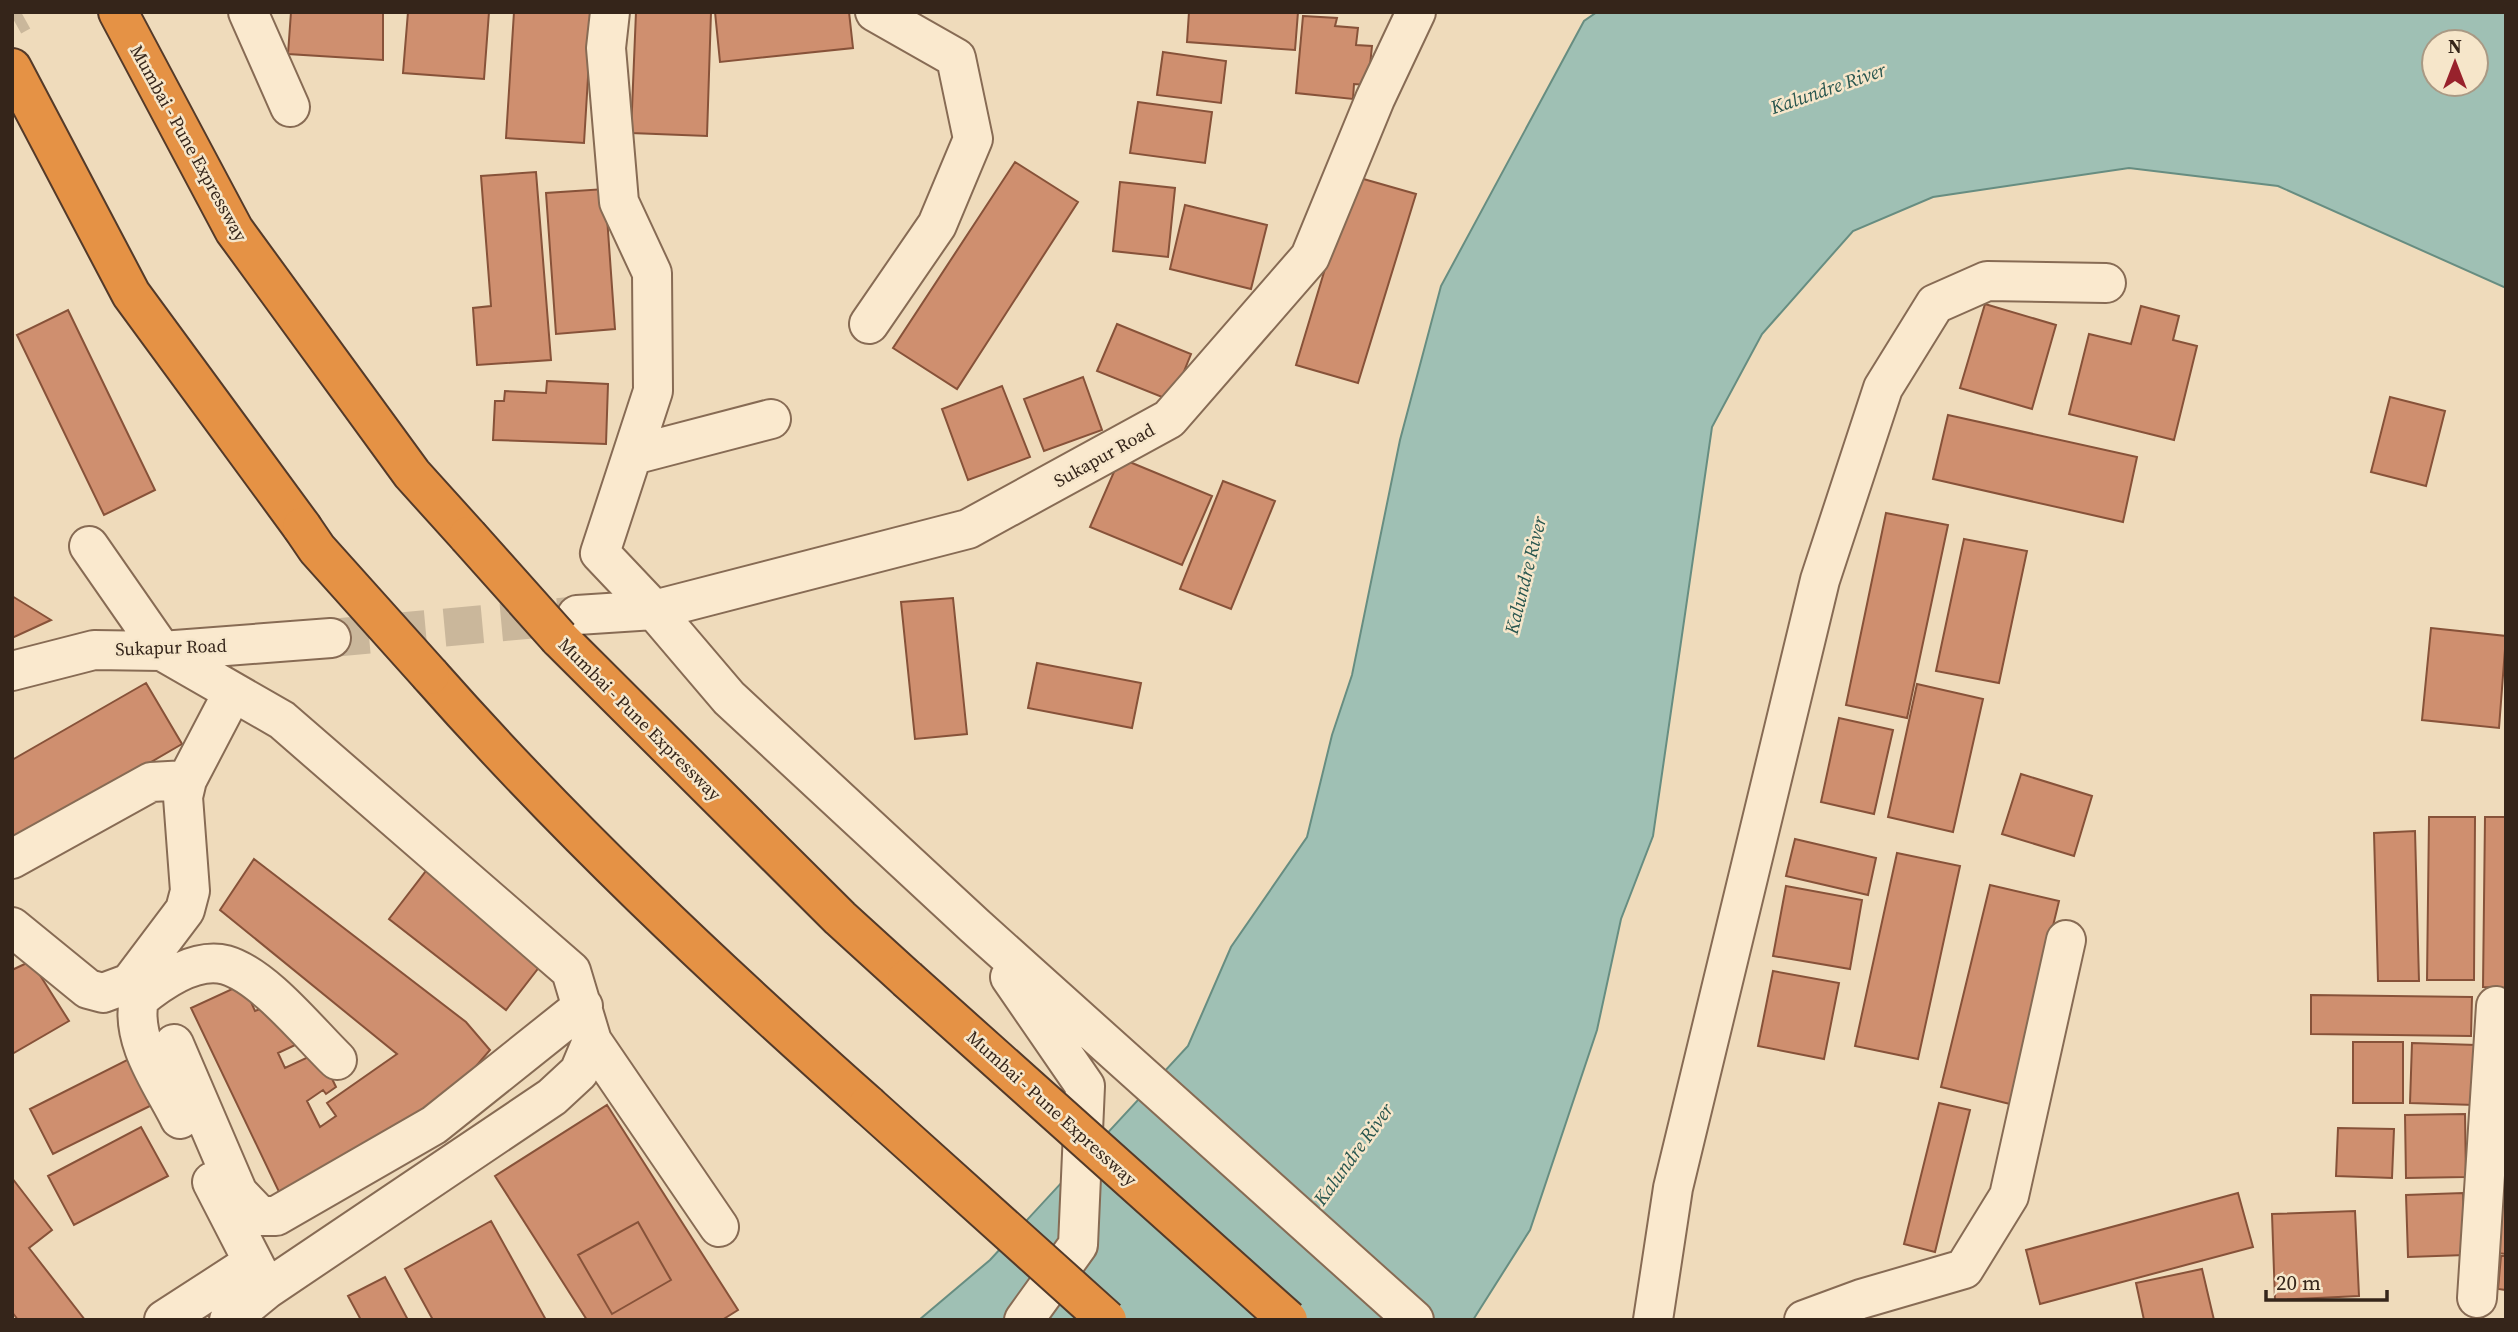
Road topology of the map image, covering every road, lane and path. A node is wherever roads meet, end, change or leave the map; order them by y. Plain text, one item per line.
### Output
1 (118, 12) edge
2 (248, 12) edge
3 (610, 12) edge
4 (876, 12) edge
5 (1416, 12) edge
6 (12, 68) edge
7 (290, 107) dead end
8 (2106, 283) dead end
9 (869, 324) dead end
10 (772, 419) dead end
11 (633, 455) junction
12 (89, 546) dead end
13 (654, 610) junction
14 (568, 626) junction
15 (331, 638) tunnel mouth
16 (162, 650) junction
17 (12, 671) edge
18 (233, 692) junction
19 (187, 780) junction
20 (12, 859) edge
21 (975, 926) junction
22 (12, 927) edge
23 (2066, 940) dead end
24 (2496, 1006) dead end
25 (588, 1024) junction
26 (174, 1044) dead end
27 (337, 1060) dead end
28 (719, 1227) dead end
29 (260, 1276) junction
30 (2485, 1309) edge
31 (164, 1320) edge
32 (229, 1320) edge
33 (1024, 1320) edge
34 (1107, 1320) edge
35 (1288, 1320) edge
36 (1413, 1320) edge
37 (1653, 1320) edge
38 (1804, 1320) edge

1 - 14 highway, Mumbai - Pune Expressway, bridge
2 - 7 street
3 - 11 street
4 - 9 street
5 - 13 street, Sukapur Road
6 - 34 highway, bridge
8 - 37 street
10 - 11 street
11 - 13 street
12 - 16 street
13 - 14 street, Sukapur Road
13 - 21 street
14 - 35 highway, Mumbai - Pune Expressway, bridge
15 - 16 street, Sukapur Road
16 - 17 street, Sukapur Road
16 - 18 street
18 - 19 street
18 - 25 street
19 - 20 street
19 - 22 street
21 - 33 street
21 - 36 street
23 - 38 street
24 - 30 street
25 - 26 street
25 - 28 street
25 - 29 street
27 - 29 street
29 - 31 street
29 - 32 street

